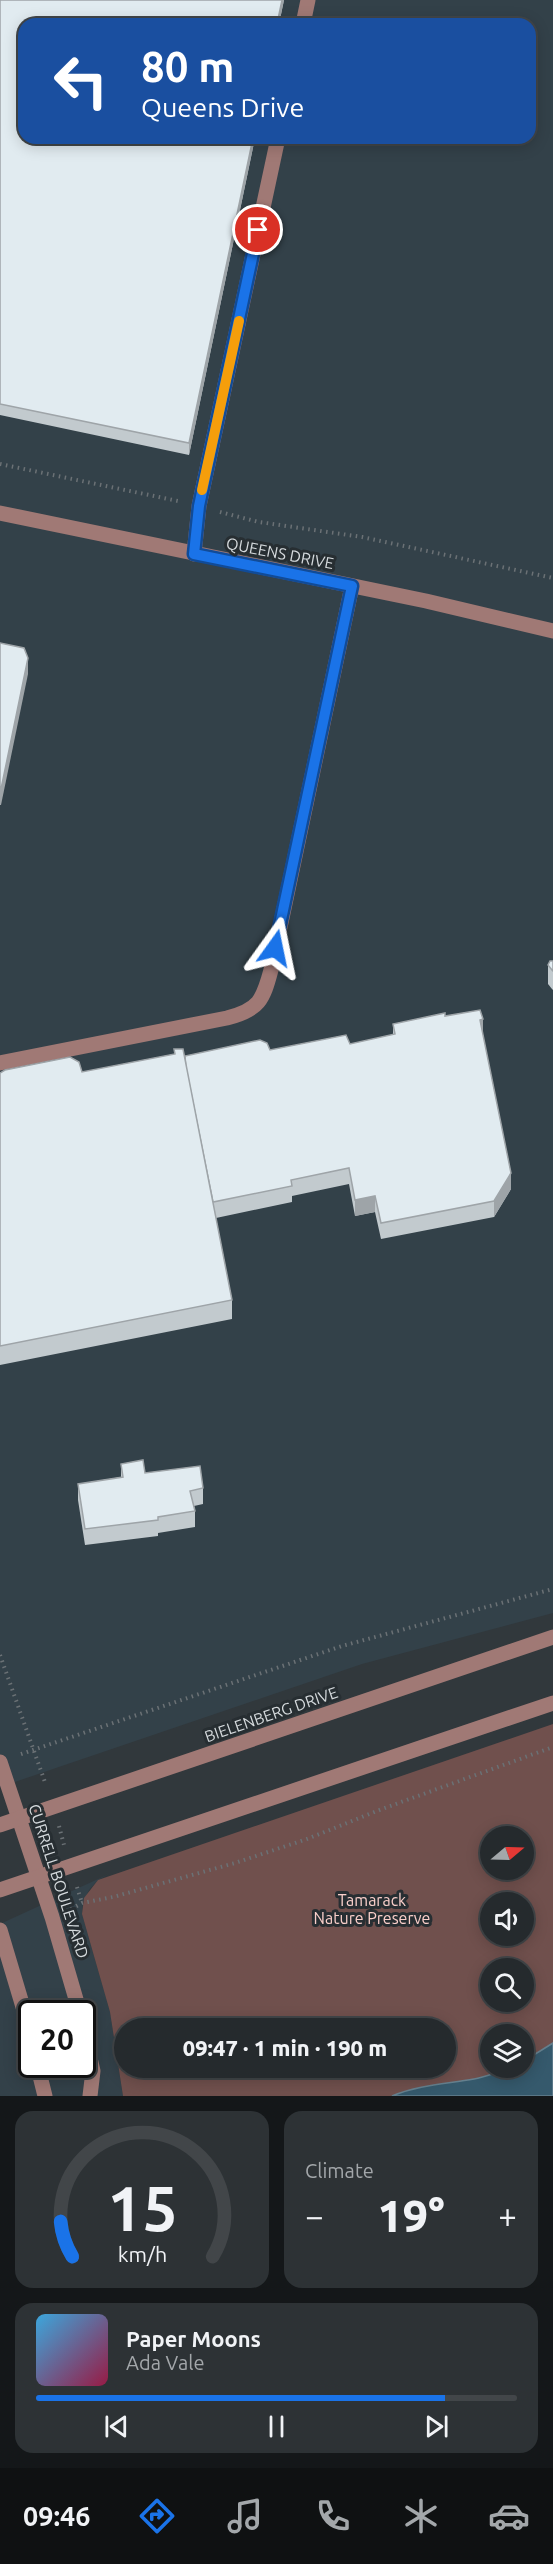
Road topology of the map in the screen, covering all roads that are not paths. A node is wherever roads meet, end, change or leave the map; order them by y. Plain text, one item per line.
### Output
1 (308, 0) edge
2 (304, 18) edge
3 (277, 144) edge
4 (0, 513) edge
5 (194, 554) junction
6 (352, 586) junction
7 (553, 631) edge
8 (0, 1063) edge
9 (553, 1637) edge
10 (553, 1703) edge
11 (0, 1762) edge
12 (20, 1818) junction
13 (0, 1825) edge
14 (39, 1877) junction
15 (0, 1890) edge
16 (0, 1930) edge
17 (21, 2000) edge
18 (76, 2000) edge
19 (40, 2078) edge
20 (92, 2078) edge
21 (45, 2096) edge
22 (90, 2096) edge

1 - 2 street
3 - 5 street
4 - 5 street, QUEENS DRIVE
5 - 6 street, QUEENS DRIVE
6 - 7 street, QUEENS DRIVE
6 - 8 street
9 - 12 street, BIELENBERG DRIVE
10 - 14 street
11 - 12 street, CURRELL BOULEVARD
12 - 13 street, BIELENBERG DRIVE
12 - 14 street, CURRELL BOULEVARD
14 - 15 street
14 - 18 street, CURRELL BOULEVARD
16 - 17 street
19 - 21 street
20 - 22 street

